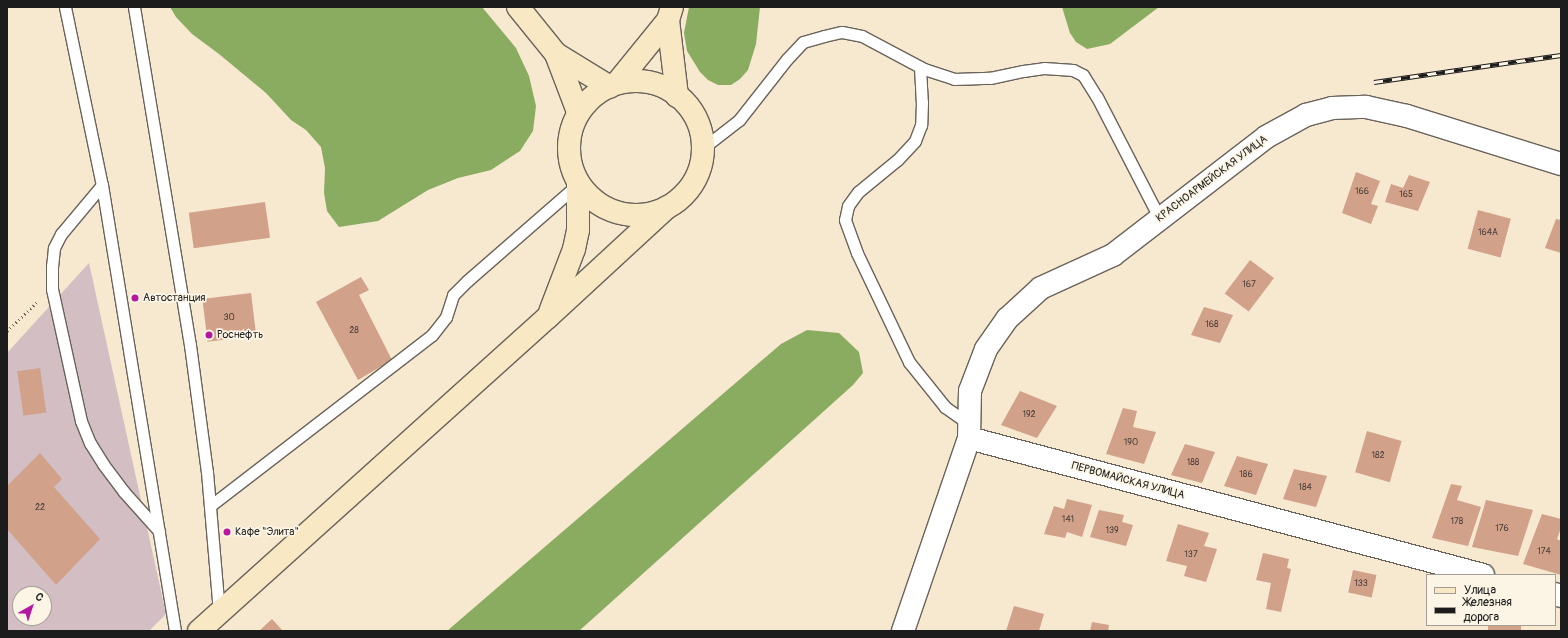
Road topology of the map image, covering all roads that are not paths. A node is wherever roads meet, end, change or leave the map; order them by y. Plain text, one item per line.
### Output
1 (65, 7) edge
2 (134, 7) edge
3 (518, 7) edge
4 (670, 14) edge
5 (556, 54) junction
6 (920, 67) junction
7 (614, 85) junction
8 (677, 96) junction
9 (578, 112) junction
10 (703, 148) junction
11 (1561, 164) edge
12 (578, 183) junction
13 (102, 185) junction
14 (666, 208) junction
15 (1160, 218) junction
16 (548, 317) junction
17 (969, 431) junction
18 (210, 506) junction
19 (159, 531) junction
20 (1479, 574) edge
21 (219, 613) junction
22 (175, 631) edge
23 (199, 631) edge
24 (903, 631) edge

1 - 13 lane
2 - 18 lane
3 - 5 main road
4 - 7 main road
4 - 8 main road
5 - 7 main road
5 - 9 main road
6 - 10 lane
6 - 15 lane
6 - 17 lane
7 - 8 main road
7 - 9 main road
8 - 10 main road
9 - 12 main road
10 - 14 main road
11 - 15 street, КРАСНОАРМЕЙСКАЯ УЛИЦА
12 - 14 main road
12 - 16 main road
12 - 18 lane
13 - 19 lane
13 - 19 lane
14 - 16 main road
15 - 17 street, КРАСНОАРМЕЙСКАЯ УЛИЦА
16 - 21 main road
17 - 20 street, ПЕРВОМАЙСКАЯ УЛИЦА
17 - 24 street
18 - 21 lane
19 - 22 lane
21 - 23 main road

